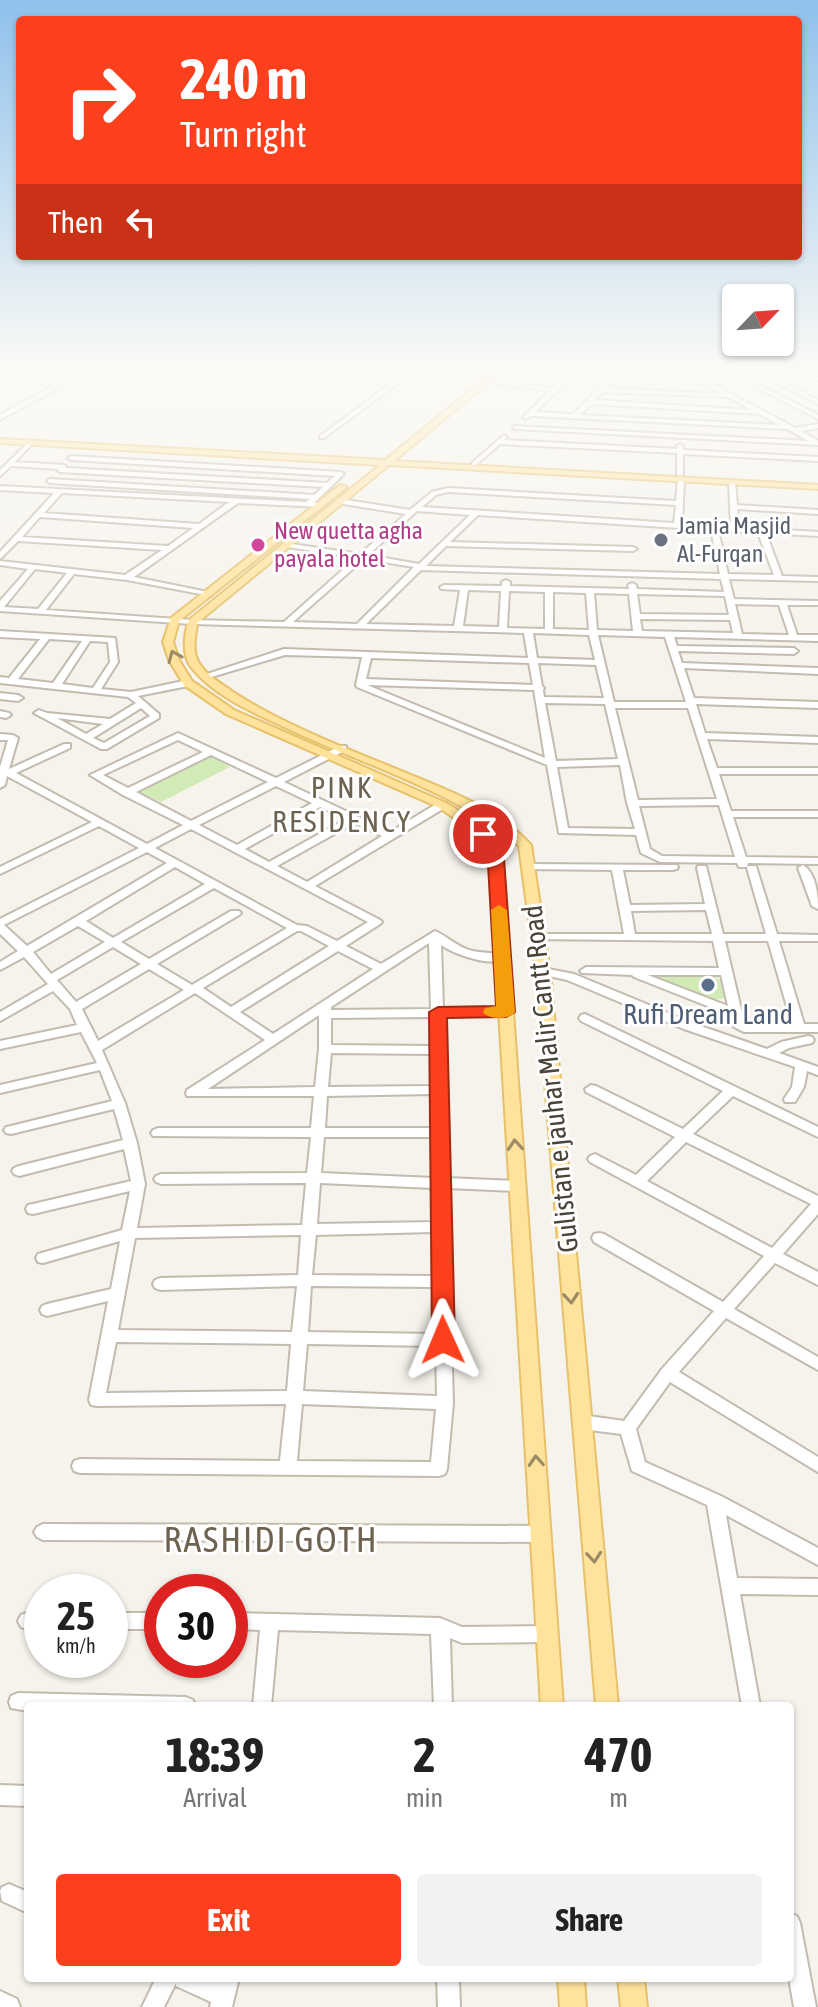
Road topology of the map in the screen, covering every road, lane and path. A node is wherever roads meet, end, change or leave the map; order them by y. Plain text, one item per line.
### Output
1 (69, 461) edge
2 (118, 461) edge
3 (215, 461) edge
4 (375, 461) edge
5 (377, 461) edge
6 (383, 461) junction
7 (478, 461) edge
8 (680, 461) edge
9 (474, 464) junction
10 (6, 465) edge
11 (211, 466) junction
12 (62, 468) junction
13 (0, 474) edge
14 (680, 477) junction
15 (203, 478) junction
16 (50, 481) junction
17 (732, 482) junction
18 (818, 484) edge
19 (329, 485) junction
20 (1, 489) edge
21 (42, 490) junction
22 (61, 490) junction
23 (195, 490) junction
24 (188, 498) junction
25 (236, 501) junction
26 (340, 501) junction
27 (314, 502) junction
28 (679, 503) junction
29 (735, 507) junction
30 (781, 510) junction
31 (412, 511) junction
32 (818, 512) edge
33 (476, 513) junction
34 (39, 515) junction
35 (678, 525) junction
36 (202, 526) junction
37 (714, 527) junction
38 (735, 529) junction
39 (761, 530) junction
40 (782, 532) junction
41 (815, 534) edge
42 (17, 539) junction
43 (442, 544) junction
44 (288, 545) junction
45 (170, 548) junction
46 (818, 548) edge
47 (633, 549) dead end
48 (1, 556) edge
49 (362, 557) junction
50 (33, 567) junction
51 (419, 567) junction
52 (507, 571) junction
53 (72, 572) junction
54 (631, 574) junction
55 (724, 576) junction
56 (127, 578) junction
57 (779, 578) junction
58 (818, 579) edge
59 (444, 587) dead end
60 (464, 587) junction
61 (506, 588) junction
62 (549, 589) junction
63 (590, 590) junction
64 (633, 592) junction
65 (658, 592) junction
66 (689, 593) junction
67 (208, 594) junction
68 (729, 597) junction
69 (782, 602) junction
70 (818, 603) edge
71 (0, 608) edge
72 (25, 611) junction
73 (40, 612) junction
74 (636, 616) junction
75 (664, 616) junction
76 (695, 617) junction
77 (734, 618) junction
78 (174, 620) junction
79 (192, 622) junction
80 (286, 624) junction
81 (359, 626) junction
82 (458, 629) junction
83 (503, 631) junction
84 (528, 631) junction
85 (549, 632) junction
86 (593, 633) junction
87 (638, 634) junction
88 (669, 635) junction
89 (4, 636) edge
90 (47, 636) junction
91 (738, 636) junction
92 (794, 638) junction
93 (818, 638) edge
94 (87, 639) junction
95 (673, 648) junction
96 (794, 651) dead end
97 (367, 655) junction
98 (535, 661) junction
99 (600, 663) junction
100 (679, 665) junction
101 (818, 671) edge
102 (205, 676) junction
103 (0, 680) edge
104 (11, 682) junction
105 (361, 682) junction
106 (188, 683) junction
107 (56, 686) junction
108 (540, 688) junction
109 (95, 691) junction
110 (131, 695) junction
111 (0, 696) edge
112 (18, 698) dead end
113 (542, 700) junction
114 (609, 703) junction
115 (691, 703) junction
116 (141, 704) junction
117 (818, 705) edge
118 (112, 722) junction
119 (702, 736) junction
120 (0, 737) edge
121 (86, 738) junction
122 (818, 740) edge
123 (67, 746) dead end
124 (343, 748) junction
125 (212, 751) junction
126 (329, 755) junction
127 (623, 762) junction
128 (552, 764) junction
129 (713, 771) junction
130 (818, 771) edge
131 (3, 772) edge
132 (276, 782) junction
133 (127, 793) junction
134 (723, 802) junction
135 (320, 803) junction
136 (632, 803) junction
137 (442, 805) junction
138 (727, 814) junction
139 (818, 814) edge
140 (353, 819) junction
141 (100, 822) junction
142 (191, 825) junction
143 (639, 832) junction
144 (390, 836) junction
145 (147, 848) junction
146 (237, 849) junction
147 (818, 861) edge
148 (175, 863) junction
149 (746, 865) junction
150 (270, 866) junction
151 (528, 867) junction
152 (617, 867) junction
153 (702, 868) junction
154 (803, 868) junction
155 (818, 868) edge
156 (0, 871) edge
157 (213, 884) junction
158 (307, 886) junction
159 (818, 906) edge
160 (710, 907) junction
161 (624, 908) junction
162 (235, 913) dead end
163 (78, 921) junction
164 (0, 926) edge
165 (295, 928) junction
166 (435, 934) junction
167 (536, 937) junction
168 (630, 937) junction
169 (717, 938) junction
170 (773, 938) junction
171 (818, 938) edge
172 (114, 943) junction
173 (338, 947) junction
174 (26, 952) junction
175 (502, 958) junction
176 (149, 964) junction
177 (0, 967) edge
178 (381, 969) junction
179 (586, 971) dead end
180 (543, 972) junction
181 (629, 972) junction
182 (724, 972) junction
183 (53, 981) junction
184 (193, 989) junction
185 (75, 1008) junction
186 (325, 1010) junction
187 (231, 1012) junction
188 (438, 1012) junction
189 (506, 1012) junction
190 (732, 1012) junction
191 (0, 1017) edge
192 (585, 1018) dead end
193 (85, 1027) junction
194 (799, 1028) junction
195 (818, 1028) edge
196 (272, 1039) junction
197 (808, 1040) dead end
198 (0, 1045) edge
199 (96, 1048) junction
200 (325, 1049) junction
201 (439, 1050) junction
202 (770, 1053) junction
203 (104, 1065) junction
204 (801, 1066) junction
205 (818, 1071) edge
206 (0, 1089) edge
207 (591, 1089) dead end
208 (439, 1090) junction
209 (731, 1090) junction
210 (320, 1093) junction
211 (790, 1099) dead end
212 (119, 1103) junction
213 (11, 1130) dead end
214 (316, 1132) junction
215 (440, 1132) junction
216 (818, 1132) edge
217 (158, 1133) dead end
218 (685, 1135) junction
219 (130, 1143) junction
220 (595, 1159) dead end
221 (19, 1171) dead end
222 (314, 1178) junction
223 (161, 1179) dead end
224 (638, 1181) junction
225 (441, 1183) junction
226 (138, 1184) junction
227 (518, 1186) junction
228 (818, 1204) edge
229 (33, 1209) dead end
230 (442, 1227) junction
231 (310, 1228) junction
232 (129, 1233) junction
233 (599, 1238) dead end
234 (773, 1254) junction
235 (43, 1258) dead end
236 (818, 1279) edge
237 (305, 1280) junction
238 (443, 1282) junction
239 (160, 1284) dead end
240 (117, 1293) junction
241 (47, 1310) dead end
242 (723, 1310) junction
243 (109, 1336) junction
244 (300, 1336) junction
245 (443, 1340) junction
246 (818, 1364) edge
247 (668, 1373) junction
248 (295, 1397) junction
249 (445, 1403) junction
250 (582, 1422) junction
251 (628, 1428) junction
252 (818, 1465) edge
253 (80, 1466) dead end
254 (288, 1467) junction
255 (715, 1501) junction
256 (43, 1532) dead end
257 (541, 1534) junction
258 (818, 1557) edge
259 (730, 1586) junction
260 (818, 1587) edge
261 (248, 1621) edge
262 (270, 1621) junction
263 (440, 1626) junction
264 (548, 1634) junction
265 (18, 1702) dead end
266 (24, 1702) edge
267 (262, 1702) edge
268 (443, 1702) edge
269 (552, 1702) edge
270 (607, 1702) edge
271 (750, 1702) edge
272 (0, 1795) edge
273 (24, 1796) edge
274 (24, 1895) edge
275 (24, 1901) edge
276 (794, 1945) edge
277 (165, 1982) edge
278 (194, 1982) edge
279 (448, 1982) edge
280 (571, 1982) edge
281 (631, 1982) edge
282 (225, 1994) edge
283 (0, 2002) edge
284 (9, 2007) edge
285 (153, 2007) edge
286 (449, 2007) edge
287 (573, 2007) edge
288 (634, 2007) edge
289 (805, 2007) edge

1 - 12 street
2 - 11 street
3 - 11 street
4 - 6 main road
5 - 6 main road
6 - 9 main road
6 - 14 main road
6 - 26 main road
6 - 27 main road
7 - 9 street
8 - 14 street
9 - 14 main road
10 - 12 street
10 - 13 street
11 - 15 street
11 - 19 street
12 - 15 street
12 - 16 street
14 - 17 main road
14 - 18 main road
14 - 28 street
15 - 19 street
15 - 23 street
16 - 21 street
16 - 23 street
17 - 18 main road
17 - 29 street
19 - 27 street
20 - 21 street
21 - 22 street
22 - 24 street
22 - 34 street
23 - 24 street
23 - 27 street
24 - 25 street
25 - 27 street
25 - 36 street
26 - 31 street
26 - 44 main road
27 - 67 main road
28 - 31 street
28 - 35 street
29 - 30 street
29 - 38 street
30 - 32 street
30 - 40 street
31 - 33 street
31 - 49 street
33 - 35 street
33 - 43 street
34 - 36 street
34 - 42 street
35 - 37 street
36 - 45 street
37 - 38 street
37 - 55 street
38 - 39 street
39 - 40 street
39 - 57 street
40 - 41 street
41 - 46 street
42 - 45 street
42 - 48 street
43 - 47 street
43 - 51 street
44 - 49 street
44 - 79 main road
45 - 56 street
48 - 50 street
49 - 51 street
49 - 80 street
50 - 53 street
50 - 71 street
51 - 52 street
51 - 81 street
52 - 54 street
52 - 61 street
53 - 56 street
53 - 73 street
54 - 55 street
54 - 64 street
55 - 57 street
55 - 68 street
56 - 67 street
57 - 58 street
59 - 60 street
60 - 61 street
60 - 82 street
61 - 62 street
61 - 83 street
62 - 63 street
62 - 85 street
63 - 64 street
63 - 86 street
64 - 65 street
64 - 74 street
65 - 66 street
65 - 75 street
66 - 68 street
66 - 76 street
67 - 78 main road
68 - 69 street
68 - 77 street
69 - 70 street
69 - 92 street
71 - 72 street
72 - 73 street
72 - 89 street
73 - 78 street
74 - 75 street
74 - 87 street
75 - 76 street
76 - 77 street
77 - 91 street
78 - 79 street
106 -> 78 main road, Gulistan e jauhar Malir Cantt Road
79 - 80 street
79 - 102 main road
80 - 81 street
81 - 82 street
82 - 83 street
83 - 84 street
84 - 85 street
84 - 98 street
85 - 86 street
86 - 87 street
86 - 99 street
87 - 88 street
88 - 91 street
88 - 95 street
89 - 90 street
90 - 94 street
90 - 104 street
91 - 92 street
92 - 93 street
94 - 107 street
94 - 109 street
95 - 96 street
95 - 100 street
97 - 98 street
97 - 102 street
97 - 105 street
98 - 99 street
98 - 108 street
99 - 114 street
100 - 101 street
100 - 115 street
102 - 124 main road, Gulistan e jauhar Malir Cantt Road
103 - 104 street
104 - 107 street
105 - 108 street
105 - 128 street
106 - 110 street
106 - 126 main road, Gulistan e jauhar Malir Cantt Road
107 - 109 street
108 - 113 street
109 - 110 street
110 - 116 street
111 - 112 street
113 - 114 street
113 - 128 street
114 - 115 street
114 - 127 street
115 - 117 street
115 - 119 street
116 - 118 street
116 - 121 street
118 - 121 street
118 - 121 street
119 - 122 street
119 - 129 street
120 - 131 street
123 - 131 street
124 - 126 street
124 - 151 main road, Gulistan e jauhar Malir Cantt Road
125 - 132 street
125 - 133 street
125 - 133 street
126 - 132 street
126 - 137 main road, Gulistan e jauhar Malir Cantt Road
127 - 128 street
127 - 136 street
128 - 143 street
129 - 130 street
129 - 134 street
131 - 141 street
132 - 135 street
132 - 142 street
133 - 142 street
134 - 136 street
134 - 138 street
135 - 140 street
135 - 146 street
136 - 143 street
137 - 144 street
137 - 175 main road, Gulistan e jauhar Malir Cantt Road
138 - 139 street
138 - 149 street
140 - 144 street
140 - 150 street
141 - 145 street
141 - 156 street
142 - 145 street
142 - 146 street
143 - 149 street
144 - 158 street
145 - 148 street
145 - 164 street
146 - 150 street
147 - 149 street
148 - 157 street
148 - 163 street
149 - 153 street
149 - 154 street
149 - 170 street
150 - 158 street
151 - 152 street
151 - 167 main road, Gulistan e jauhar Malir Cantt Road
152 - 153 street
152 - 161 street
153 - 160 street
154 - 155 street
154 - 159 street
157 - 165 street
157 - 172 street
158 - 173 street
160 - 161 street
160 - 169 street
161 - 168 street
162 - 176 street
163 - 172 street
163 - 174 street
164 - 174 street
165 - 173 street
165 - 184 street
166 - 175 street
166 - 178 street
166 - 188 street
167 - 168 street
167 - 180 main road, Gulistan e jauhar Malir Cantt Road
168 - 169 street
169 - 170 street
169 - 182 street
170 - 171 street
170 - 194 street
172 - 176 street
172 - 183 street
173 - 178 street
173 - 187 street
174 - 177 street
174 - 183 street
175 - 189 main road, Gulistan e jauhar Malir Cantt Road
176 - 184 street
176 - 185 street
178 - 186 street
179 - 181 street
180 - 202 street
180 -> 250 main road, Gulistan e jauhar Malir Cantt Road
181 - 182 street
181 - 190 street
182 - 190 street
183 - 185 street
183 - 191 street
184 - 187 street
184 - 199 street
185 - 193 street
186 - 188 street
186 - 196 street
186 - 200 street
187 - 196 street
188 - 189 street
188 - 201 street
227 -> 189 main road, Gulistan e jauhar Malir Cantt Road
190 - 194 street
192 - 209 street
193 - 198 street
193 - 199 street
194 - 195 street
196 - 210 street
197 - 202 street
199 - 203 street
200 - 201 street
200 - 210 street
201 - 208 street
202 - 204 street
203 - 206 street
203 - 212 street
204 - 205 street
204 - 211 street
207 - 218 street
208 - 210 street
208 - 215 street
209 - 216 street
209 - 218 street
210 - 214 street
212 - 213 street
212 - 219 street
214 - 215 street
214 - 217 street
214 - 222 street
215 - 225 street
218 - 224 street
218 - 228 street
219 - 221 street
219 - 226 street
220 - 224 street
222 - 223 street
222 - 225 street
222 - 231 street
224 - 234 street
225 - 227 street
225 - 230 street
226 - 229 street
226 - 232 street
257 -> 227 main road, Gulistan e jauhar Malir Cantt Road
228 - 234 street
230 - 231 street
230 - 238 street
231 - 232 street
231 - 237 street
232 - 235 street
232 - 240 street
233 - 242 street
234 - 236 street
234 - 242 street
237 - 238 street
237 - 239 street
237 - 244 street
238 - 245 street
240 - 241 street
240 - 243 street
242 - 246 street
242 - 247 street
243 - 244 street
243 - 248 street
244 - 245 street
244 - 248 street
245 - 249 street
247 - 251 street
247 - 252 street
248 - 249 street
248 - 254 street
249 - 254 street
250 - 251 street
250 -> 270 main road, Gulistan e jauhar Malir Cantt Road
251 - 255 street
253 - 254 street
255 - 258 street
255 - 259 street
256 - 257 street
257 - 264 main road, Gulistan e jauhar Malir Cantt Road
259 - 260 street
259 - 271 street
261 - 262 street
262 - 263 street
262 - 267 street
263 - 264 street
263 - 268 street
264 - 269 main road, Gulistan e jauhar Malir Cantt Road
265 - 266 street
272 - 273 street
274 - 275 street
276 - 289 street
277 - 285 street
278 - 282 street
279 - 286 street
280 - 287 main road
281 - 288 main road
283 - 284 street

